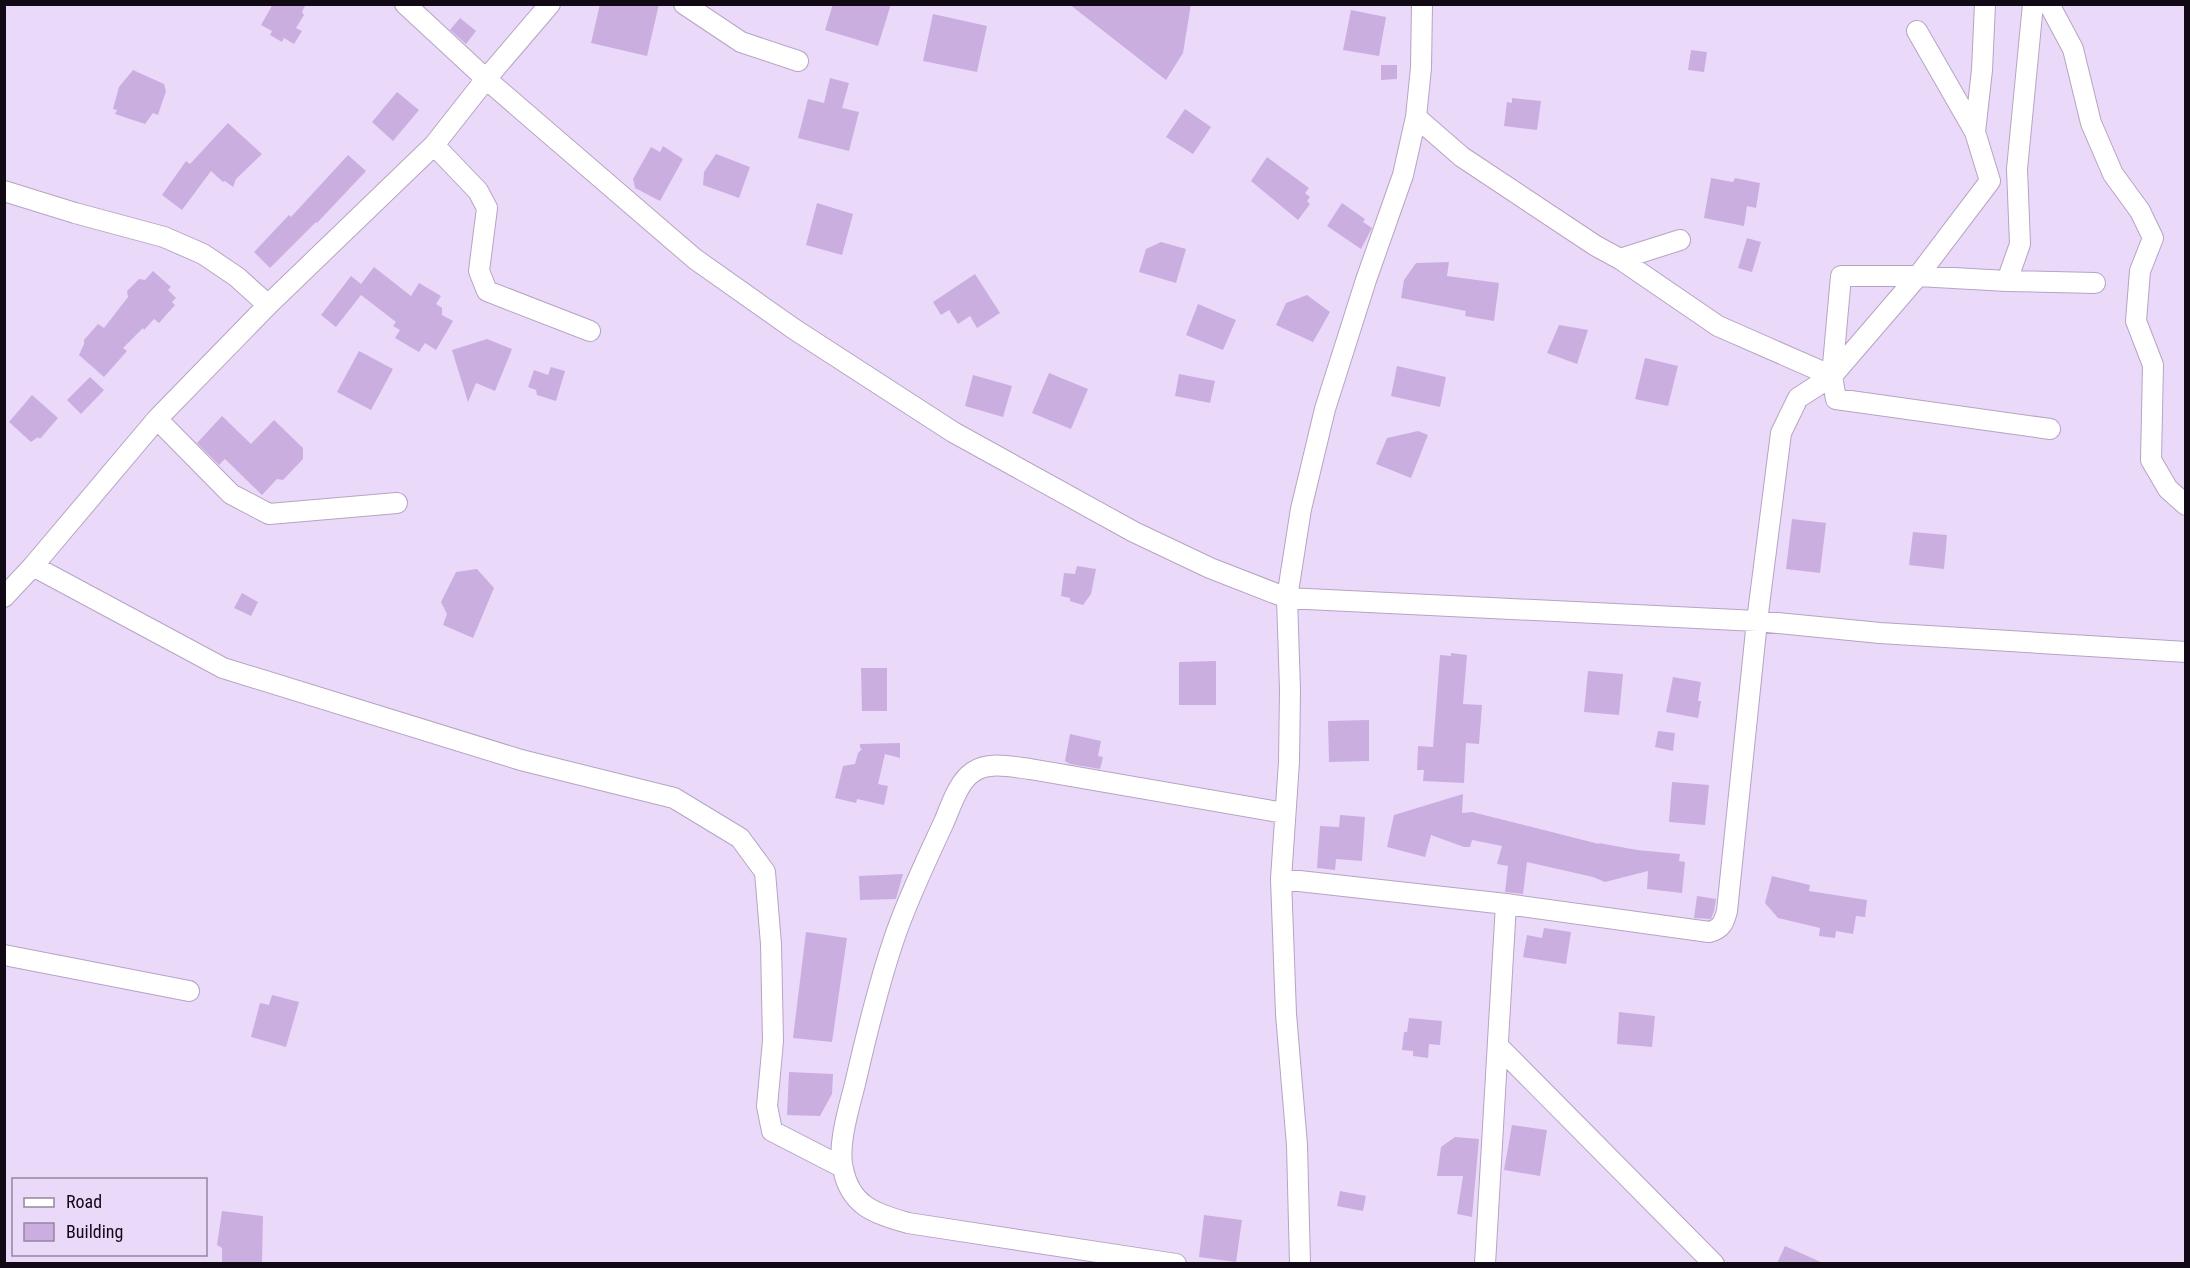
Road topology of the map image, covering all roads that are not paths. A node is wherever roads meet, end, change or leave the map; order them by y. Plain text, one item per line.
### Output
1 (405, 4) edge
2 (684, 4) edge
3 (1422, 4) edge
4 (1985, 4) edge
5 (2033, 4) edge
6 (2049, 4) edge
7 (550, 5) edge
8 (1917, 31) dead end
9 (798, 61) dead end
10 (486, 79) junction
11 (1416, 117) junction
12 (1975, 132) junction
13 (434, 145) junction
14 (4, 191) edge
15 (1680, 240) dead end
16 (1620, 259) junction
17 (1918, 276) junction
18 (2007, 281) junction
19 (2095, 283) dead end
20 (268, 305) junction
21 (590, 331) dead end
22 (1832, 376) junction
23 (157, 419) junction
24 (2050, 429) dead end
25 (397, 503) dead end
26 (2186, 505) edge
27 (33, 566) junction
28 (4, 597) edge
29 (1287, 598) junction
30 (1757, 621) junction
31 (2186, 652) edge
32 (1284, 813) junction
33 (1281, 879) junction
34 (1506, 904) junction
35 (4, 955) edge
36 (189, 991) dead end
37 (1499, 1047) junction
38 (842, 1167) junction
39 (1176, 1263) edge
40 (1300, 1263) edge
41 (1485, 1263) edge
42 (1714, 1263) edge

1 - 10 street
2 - 9 street
3 - 11 street
4 - 12 street
5 - 18 street
6 - 26 street
7 - 10 street
8 - 12 street
10 - 13 street
10 - 29 street
11 - 16 street
11 - 29 street
12 - 17 street
13 - 20 street
13 - 21 street
14 - 20 street
15 - 16 street
16 - 22 street
17 - 18 street
17 - 22 street
17 - 22 street
18 - 19 street
20 - 23 street
22 - 24 street
22 - 30 street
23 - 25 street
23 - 27 street
27 - 28 street
27 - 38 street
29 - 30 street
29 - 32 street
30 - 31 street
30 - 34 street
32 - 33 street
32 - 38 street
33 - 34 street
33 - 40 street
34 - 37 street
35 - 36 street
37 - 41 street
37 - 42 street
38 - 39 street

